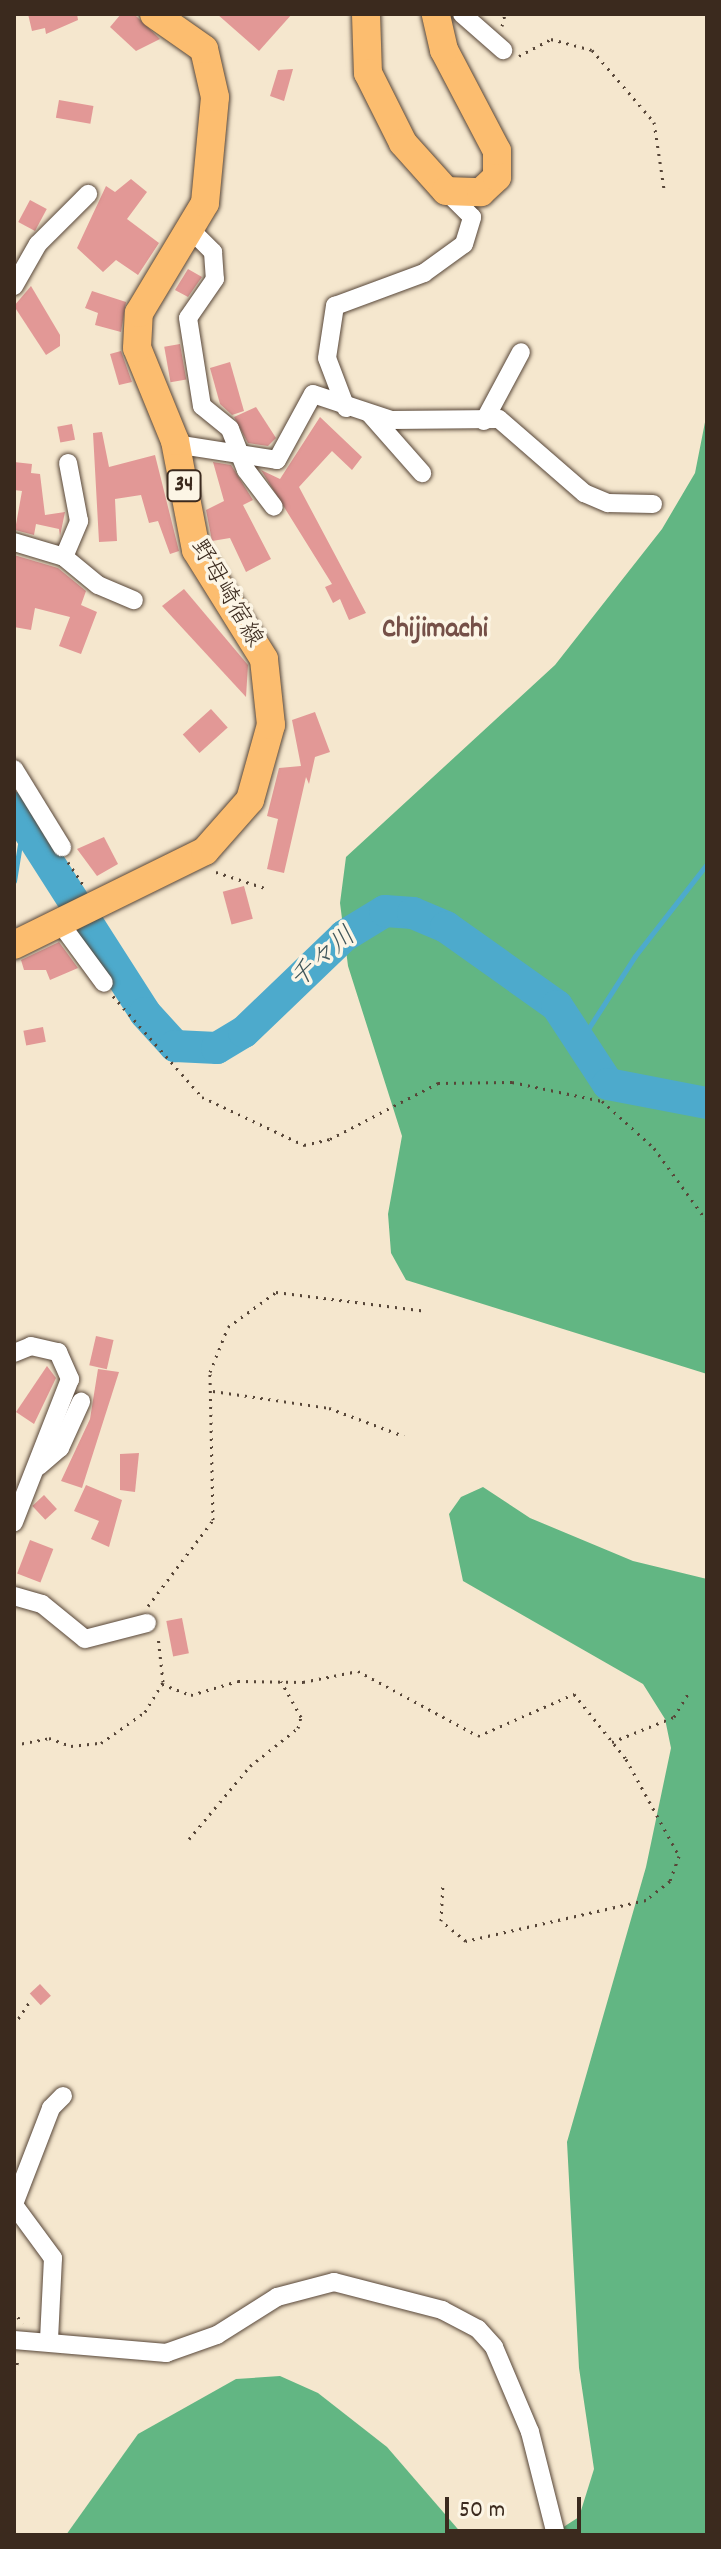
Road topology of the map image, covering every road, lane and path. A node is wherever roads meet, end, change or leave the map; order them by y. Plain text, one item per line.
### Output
1 (154, 14) edge
2 (366, 14) edge
3 (436, 14) edge
4 (462, 14) edge
5 (501, 49) joint
6 (664, 189) dead end
7 (446, 191) junction
8 (88, 194) dead end
9 (192, 231) junction
10 (14, 286) edge
11 (521, 352) dead end
12 (346, 408) junction
13 (370, 414) junction
14 (484, 421) junction
15 (175, 444) junction
16 (240, 453) junction
17 (68, 463) dead end
18 (422, 473) dead end
19 (653, 504) dead end
20 (274, 507) dead end
21 (14, 542) edge
22 (64, 557) junction
23 (134, 600) dead end
24 (14, 769) edge
25 (62, 847) joint
26 (186, 862) junction
27 (265, 888) dead end
28 (98, 904) junction
29 (61, 922) junction
30 (14, 945) edge
31 (104, 983) joint
32 (707, 1221) edge
33 (427, 1311) dead end
34 (14, 1353) edge
35 (213, 1391) junction
36 (81, 1402) dead end
37 (404, 1436) dead end
38 (36, 1467) junction
39 (14, 1522) edge
40 (14, 1596) edge
41 (147, 1623) junction
42 (281, 1681) junction
43 (162, 1684) junction
44 (688, 1694) dead end
45 (612, 1742) junction
46 (14, 1745) edge
47 (189, 1839) dead end
48 (443, 1886) dead end
49 (30, 2001) dead end
50 (14, 2025) edge
51 (63, 2096) dead end
52 (14, 2205) edge
53 (49, 2339) junction
54 (14, 2340) edge
55 (556, 2535) edge

1 - 9 main road, 野母崎宿線 / 34
2 - 7 main road
3 - 7 main road
4 - 5 street
5 - 6 path
7 - 12 street
8 - 10 street
9 - 15 main road, 野母崎宿線 / 34
9 - 16 street
11 - 14 street
12 - 13 street
12 - 16 street
13 - 14 street
13 - 18 street
14 - 19 street
15 - 16 street
15 - 26 main road, 野母崎宿線 / 34
16 - 20 street
17 - 22 street
21 - 22 street
22 - 23 street
24 - 25 street
25 - 28 path
26 - 27 path
26 - 28 main road, 野母崎宿線 / 34
28 - 29 main road, 野母崎宿線 / 34
29 - 30 main road, 野母崎宿線 / 34
29 - 31 street
31 - 32 path
33 - 35 path
34 - 38 street
35 - 37 path
35 - 41 path
36 - 38 street
38 - 39 street
40 - 41 street
41 - 43 path
42 - 43 path
42 - 45 path
42 - 47 path
43 - 46 path
44 - 45 path
45 - 48 path
49 - 50 path
51 - 52 street
52 - 53 street
53 - 54 street
53 - 55 street

